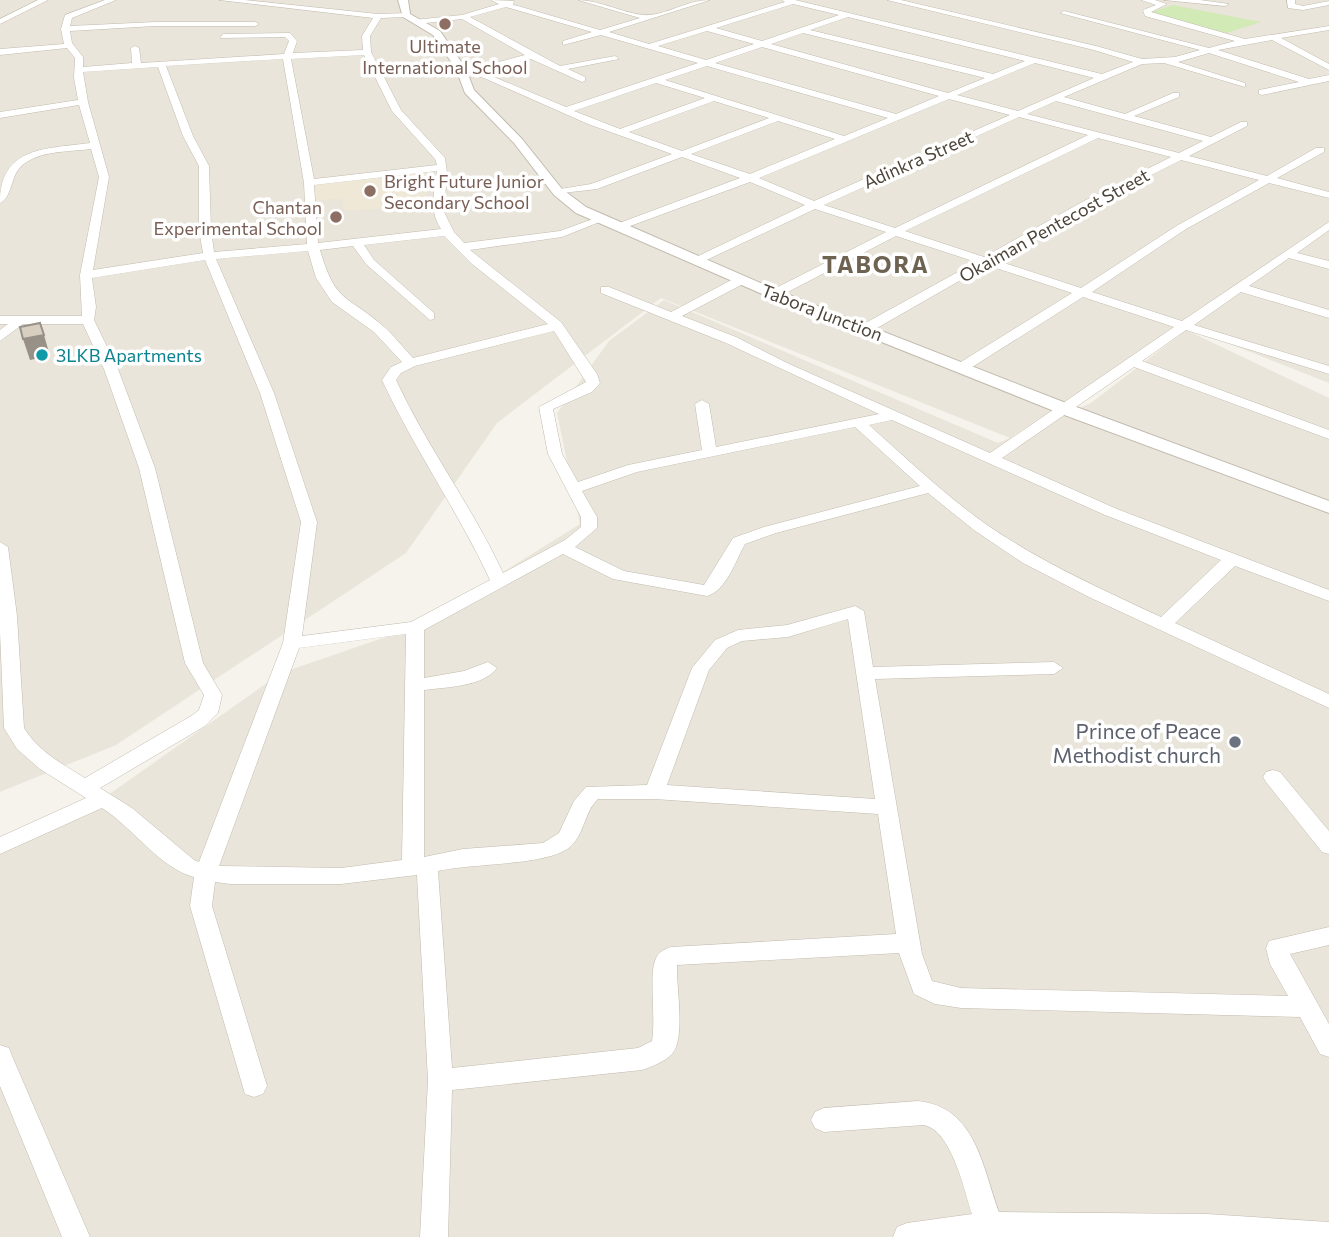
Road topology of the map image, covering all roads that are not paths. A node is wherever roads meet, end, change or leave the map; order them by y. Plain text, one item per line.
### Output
1 (44, 0) edge
2 (112, 0) edge
3 (223, 0) edge
4 (495, 0) edge
5 (521, 0) edge
6 (582, 0) edge
7 (681, 0) edge
8 (706, 0) edge
9 (891, 0) edge
10 (1145, 0) edge
11 (1168, 0) edge
12 (1291, 0) edge
13 (789, 1) edge
14 (695, 3) junction
15 (1329, 3) edge
16 (1225, 4) edge
17 (505, 5) junction
18 (409, 12) edge
19 (1064, 13) dead end
20 (848, 15) junction
21 (378, 16) junction
22 (463, 17) junction
23 (648, 18) junction
24 (0, 22) edge
25 (256, 24) dead end
26 (706, 28) junction
27 (1328, 28) edge
28 (65, 29) junction
29 (803, 31) junction
30 (598, 32) junction
31 (223, 36) dead end
32 (1275, 38) junction
33 (1245, 41) junction
34 (566, 43) dead end
35 (759, 44) junction
36 (66, 46) junction
37 (650, 46) junction
38 (135, 48) dead end
39 (1208, 50) junction
40 (0, 52) edge
41 (367, 52) junction
42 (532, 56) junction
43 (287, 57) junction
44 (615, 59) dead end
45 (1035, 60) junction
46 (706, 61) junction
47 (1166, 61) junction
48 (1141, 62) junction
49 (161, 64) junction
50 (137, 66) junction
51 (1329, 67) edge
52 (561, 68) junction
53 (78, 70) junction
54 (467, 70) junction
55 (993, 77) junction
56 (1102, 77) junction
57 (1329, 78) edge
58 (582, 79) dead end
59 (656, 80) junction
60 (1306, 81) junction
61 (1242, 85) dead end
62 (1262, 92) dead end
63 (947, 95) junction
64 (1175, 95) dead end
65 (714, 98) junction
66 (1056, 98) junction
67 (83, 102) junction
68 (564, 111) junction
69 (1021, 114) junction
70 (0, 115) edge
71 (897, 117) junction
72 (1125, 117) junction
73 (778, 118) junction
74 (1244, 124) dead end
75 (621, 132) junction
76 (1098, 134) junction
77 (845, 139) junction
78 (1211, 140) junction
79 (97, 145) junction
80 (1320, 150) dead end
81 (685, 153) junction
82 (1180, 156) junction
83 (24, 159) junction
84 (0, 160) edge
85 (442, 167) junction
86 (750, 177) junction
87 (1266, 178) junction
88 (309, 183) junction
89 (558, 192) junction
90 (1329, 195) edge
91 (0, 200) edge
92 (814, 205) junction
93 (601, 219) junction
94 (1329, 225) edge
95 (618, 227) junction
96 (448, 232) junction
97 (895, 232) junction
98 (357, 243) junction
99 (313, 247) junction
100 (463, 247) junction
101 (1289, 254) junction
102 (209, 256) junction
103 (696, 261) junction
104 (986, 262) junction
105 (1329, 265) edge
106 (86, 275) junction
107 (741, 280) junction
108 (1242, 288) junction
109 (605, 290) dead end
110 (1081, 293) junction
111 (774, 294) junction
112 (1329, 314) edge
113 (430, 316) dead end
114 (671, 317) junction
115 (0, 320) edge
116 (88, 320) junction
117 (19, 321) junction
118 (1182, 325) junction
119 (557, 326) junction
120 (865, 329) junction
121 (0, 337) edge
122 (1131, 361) junction
123 (410, 363) junction
124 (961, 368) junction
125 (1329, 370) edge
126 (702, 404) dead end
127 (1065, 409) junction
128 (896, 415) junction
129 (860, 424) junction
130 (1329, 435) edge
131 (710, 452) junction
132 (993, 458) junction
133 (931, 488) junction
134 (572, 489) junction
135 (1329, 507) edge
136 (0, 547) edge
137 (564, 548) junction
138 (1233, 558) junction
139 (499, 582) junction
140 (1329, 596) edge
141 (4, 617) edge
142 (1164, 624) junction
143 (415, 627) junction
144 (292, 643) junction
145 (488, 668) dead end
146 (1054, 668) dead end
147 (867, 673) junction
148 (416, 685) junction
149 (1329, 702) edge
150 (1273, 777) dead end
151 (654, 792) junction
152 (93, 793) junction
153 (888, 807) junction
154 (0, 846) edge
155 (1329, 846) edge
156 (420, 866) junction
157 (206, 872) junction
158 (1329, 936) edge
159 (909, 943) junction
160 (1307, 1007) junction
161 (1329, 1046) edge
162 (0, 1056) edge
163 (440, 1080) junction
164 (254, 1086) dead end
165 (824, 1120) dead end
166 (990, 1225) junction
167 (1329, 1236) edge
168 (76, 1237) edge
169 (434, 1237) edge
170 (907, 1237) edge

1 - 24 street
2 - 28 street
3 - 21 street
4 - 17 street
5 - 17 street
6 - 23 street
7 - 14 street
8 - 14 street
9 - 48 street
10 - 33 street
11 - 16 street
12 - 15 street
13 - 20 street
13 - 26 street
14 - 23 street
17 - 22 street
17 - 30 street
18 - 21 street
18 - 22 street
18 - 54 street, Tabora Junction
19 - 39 street
20 - 29 street
20 - 45 street
21 - 41 street
22 - 42 street
23 - 30 street
25 - 28 street
26 - 35 street
26 - 37 street
27 - 32 street
28 - 36 street
29 - 35 street
29 - 55 street
30 - 34 street
30 - 37 street
31 - 43 street
32 - 33 street
32 - 51 street
33 - 39 street
35 - 46 street
35 - 63 street
36 - 40 street
36 - 53 street
37 - 46 street
38 - 50 street
39 - 47 street
39 - 60 street
41 - 43 street
41 - 85 street
42 - 52 street
42 - 54 street
43 - 49 street
43 - 88 street
44 - 52 street
45 - 55 street
45 - 56 street
46 - 59 street
46 - 71 street
47 - 48 street
47 - 61 street
48 - 56 street, Adinkra Street
49 - 50 street
49 - 102 street
50 - 53 street
52 - 58 street
53 - 67 street
54 - 68 street
54 - 89 street, Tabora Junction
55 - 63 street
56 - 66 street, Adinkra Street
57 - 60 street
59 - 65 street
59 - 68 street
60 - 62 street
63 - 69 street
63 - 71 street
64 - 72 street
65 - 73 street
65 - 75 street
66 - 69 street, Adinkra Street
66 - 72 street
67 - 70 street
67 - 79 street
68 - 75 street
69 - 76 street
69 - 92 street, Adinkra Street
71 - 77 street
72 - 78 street
73 - 77 street
73 - 81 street
74 - 78 street, Okaiman Pentecost Street
75 - 81 street
76 - 82 street
76 - 97 street
77 - 86 street
78 - 82 street, Okaiman Pentecost Street
79 - 83 street
79 - 106 street
80 - 87 street
81 - 86 street
81 - 89 street
82 - 87 street
82 - 104 street, Okaiman Pentecost Street
83 - 84 street
83 - 91 street
85 - 88 street
85 - 96 street
86 - 92 street
86 - 95 street
87 - 90 street
87 - 110 street
88 - 99 street
89 - 93 street, Tabora Junction
92 - 97 street
92 - 103 street, Adinkra Street
93 - 95 street, Tabora Junction
93 - 100 street
94 - 101 street
95 - 103 street, Tabora Junction
96 - 98 street
96 - 100 street
97 - 104 street
97 - 111 street
98 - 99 street
98 - 113 street
99 - 102 street
99 - 123 street
100 - 119 street
101 - 105 street
101 - 108 street
102 - 106 street
102 - 144 street
103 - 107 street, Tabora Junction
104 - 110 street
104 - 120 street, Okaiman Pentecost Street
106 - 116 street
107 - 111 street, Tabora Junction
107 - 114 street
108 - 112 street
108 - 118 street
109 - 114 street
110 - 118 street
110 - 124 street
111 - 120 street, Tabora Junction
114 - 128 street
115 - 117 street
116 - 117 street
116 - 152 street
117 - 121 street
118 - 122 street
118 - 125 street
119 - 123 street
119 - 134 street
120 - 124 street, Tabora Junction
122 - 127 street
122 - 130 street
123 - 139 street
124 - 127 street, Tabora Junction
126 - 131 street
127 - 132 street
127 - 135 street, Tabora Junction
128 - 129 street
128 - 132 street
129 - 131 street
129 - 133 street
131 - 134 street
132 - 138 street
133 - 137 street
133 - 142 street
134 - 137 street
136 - 141 street
137 - 139 street
138 - 140 street
138 - 142 street
139 - 143 street
141 - 152 street
142 - 149 street
143 - 144 street
143 - 148 street
144 - 157 street
145 - 148 street
146 - 147 street
147 - 151 street
147 - 153 street
148 - 156 street
150 - 155 street
151 - 153 street
151 - 156 street
152 - 154 street
152 - 157 street
153 - 159 street
156 - 157 street
156 - 163 street
157 - 164 street
158 - 160 street
159 - 160 street
159 - 163 street
160 - 161 street
162 - 168 street
163 - 169 street
165 - 166 street
166 - 167 street
166 - 170 street

